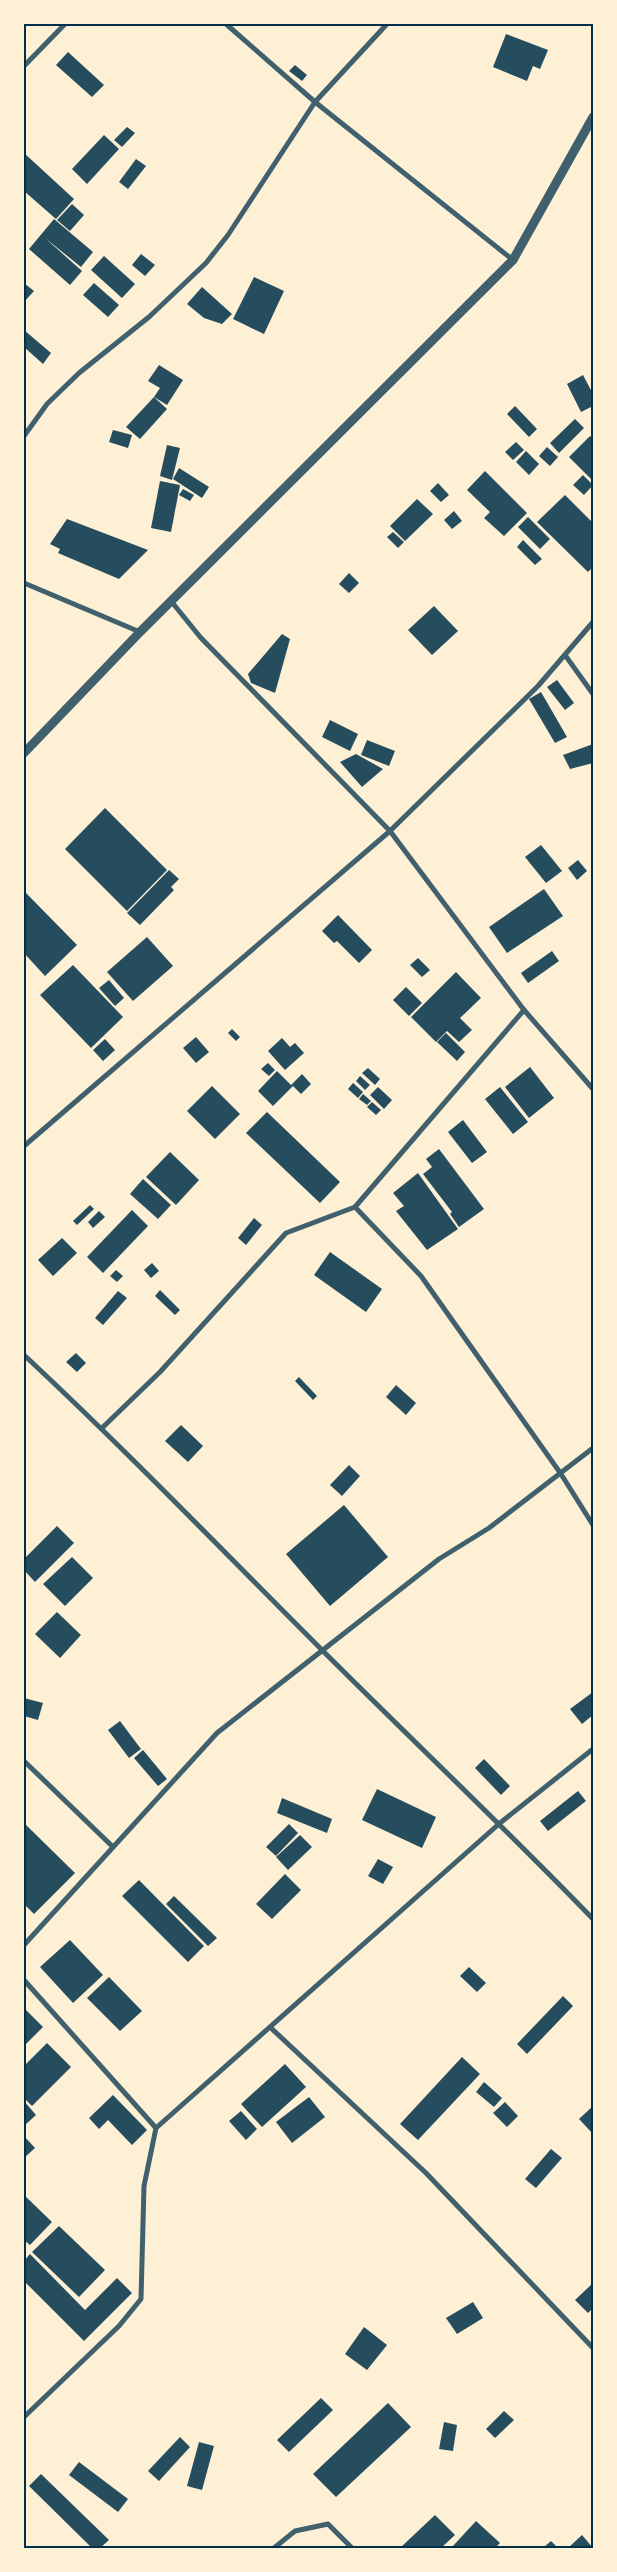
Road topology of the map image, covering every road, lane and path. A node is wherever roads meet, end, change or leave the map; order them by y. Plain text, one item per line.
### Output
1 (65, 24) edge
2 (226, 24) edge
3 (387, 24) edge
4 (24, 66) edge
5 (315, 102) junction
6 (593, 117) edge
7 (513, 260) junction
8 (24, 436) edge
9 (24, 583) edge
10 (171, 601) junction
11 (593, 622) edge
12 (140, 632) junction
13 (565, 654) junction
14 (593, 694) edge
15 (24, 753) edge
16 (390, 831) junction
17 (524, 1010) junction
18 (593, 1089) edge
19 (24, 1146) edge
20 (355, 1207) junction
21 (24, 1355) edge
22 (102, 1428) junction
23 (593, 1448) edge
24 (561, 1474) junction
25 (593, 1525) edge
26 (323, 1651) junction
27 (593, 1749) edge
28 (24, 1761) edge
29 (500, 1823) junction
30 (112, 1846) junction
31 (593, 1919) edge
32 (24, 1944) edge
33 (24, 1980) edge
34 (271, 2028) junction
35 (156, 2128) junction
36 (593, 2348) edge
37 (24, 2417) edge
38 (274, 2548) edge
39 (352, 2548) edge

1 - 4 street
2 - 5 street
3 - 5 street
5 - 7 street
5 - 8 street
6 - 7 street
7 - 10 street
9 - 12 street
10 - 12 street
10 - 16 street
11 - 13 street
12 - 15 street
13 - 14 street
13 - 16 street
16 - 17 street
16 - 19 street
17 - 18 street
17 - 20 street
20 - 22 street
20 - 24 street
21 - 22 street
22 - 26 street
23 - 24 street
24 - 25 street
24 - 26 street
26 - 29 street
26 - 30 street
27 - 29 street
28 - 30 street
29 - 31 street
29 - 34 street
30 - 32 street
33 - 35 street
34 - 35 street
34 - 36 street
35 - 37 street
38 - 39 street

